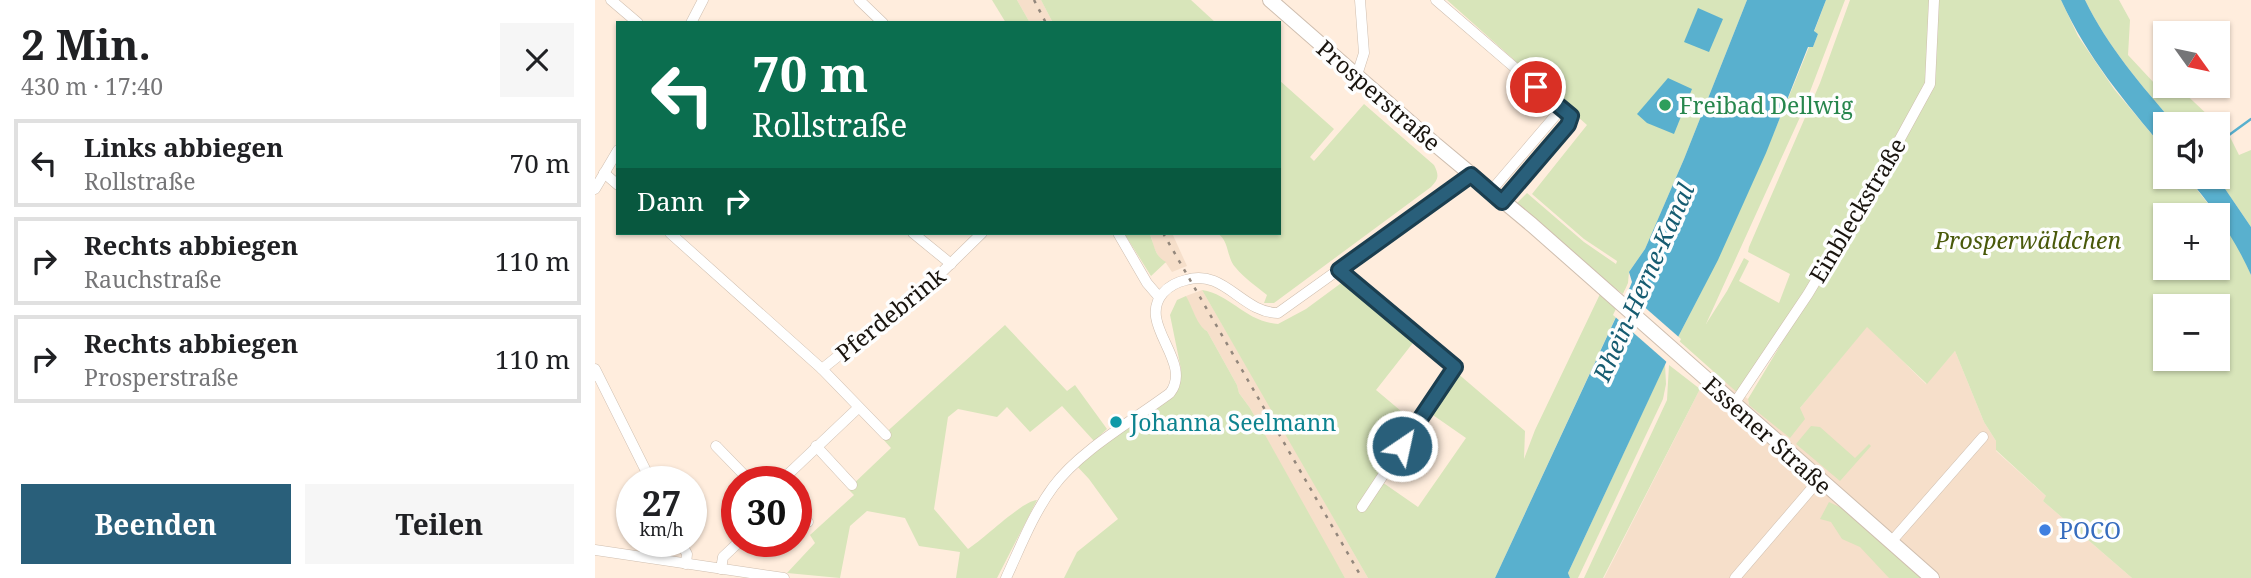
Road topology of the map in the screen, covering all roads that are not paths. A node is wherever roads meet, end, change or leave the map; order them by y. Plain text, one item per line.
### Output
1 (611, 0) edge
2 (703, 0) edge
3 (859, 0) edge
4 (1270, 0) edge
5 (1360, 0) edge
6 (1436, 0) edge
7 (1934, 0) edge
8 (636, 21) edge
9 (692, 21) edge
10 (881, 21) edge
11 (1357, 75) junction
12 (1561, 109) junction
13 (616, 153) edge
14 (604, 173) junction
15 (1471, 175) junction
16 (616, 183) edge
17 (595, 189) edge
18 (1490, 192) junction
19 (1502, 202) junction
20 (672, 235) edge
21 (915, 235) edge
22 (980, 235) edge
23 (1119, 235) edge
24 (951, 264) junction
25 (1339, 270) junction
26 (1159, 297) junction
27 (1646, 327) joint
28 (595, 369) edge
29 (821, 369) junction
30 (1734, 404) junction
31 (858, 408) junction
32 (886, 435) dead end
33 (1983, 437) dead end
34 (716, 446) dead end
35 (816, 446) junction
36 (644, 466) edge
37 (735, 466) edge
38 (796, 466) edge
39 (1819, 480) junction
40 (852, 485) dead end
41 (1362, 507) dead end
42 (1891, 542) junction
43 (595, 550) edge
44 (687, 557) edge
45 (723, 557) edge
46 (686, 564) junction
47 (721, 569) junction
48 (784, 578) edge
49 (1006, 578) edge
50 (1735, 578) edge
51 (1932, 578) edge

1 - 8 street
2 - 9 street
3 - 10 street
4 - 11 main road, Prosperstraße
5 - 11 street
6 - 12 street
7 - 30 street, Einbleckstraße
11 - 15 main road, Prosperstraße
12 - 18 street
12 - 19 street
13 - 14 street
14 - 16 street
14 - 17 street
15 - 18 main road, Prosperstraße
15 - 25 street
18 - 19 main road, Prosperstraße
19 - 27 main road, Prosperstraße
20 - 29 street, Pferdebrink
21 - 24 street
22 - 24 street, Pferdebrink
23 - 26 street
24 - 29 street, Pferdebrink
25 - 26 street
25 - 41 street
26 - 49 street
27 - 30 main road, Essener Straße
28 - 36 street
29 - 31 street
30 - 39 main road, Essener Straße
31 - 32 street
31 - 35 street
33 - 42 street
34 - 37 street
35 - 38 street
35 - 40 street
39 - 42 main road, Essener Straße
39 - 50 street
42 - 51 main road, Essener Straße
43 - 46 street
44 - 46 street
45 - 47 street
46 - 47 street
47 - 48 street

